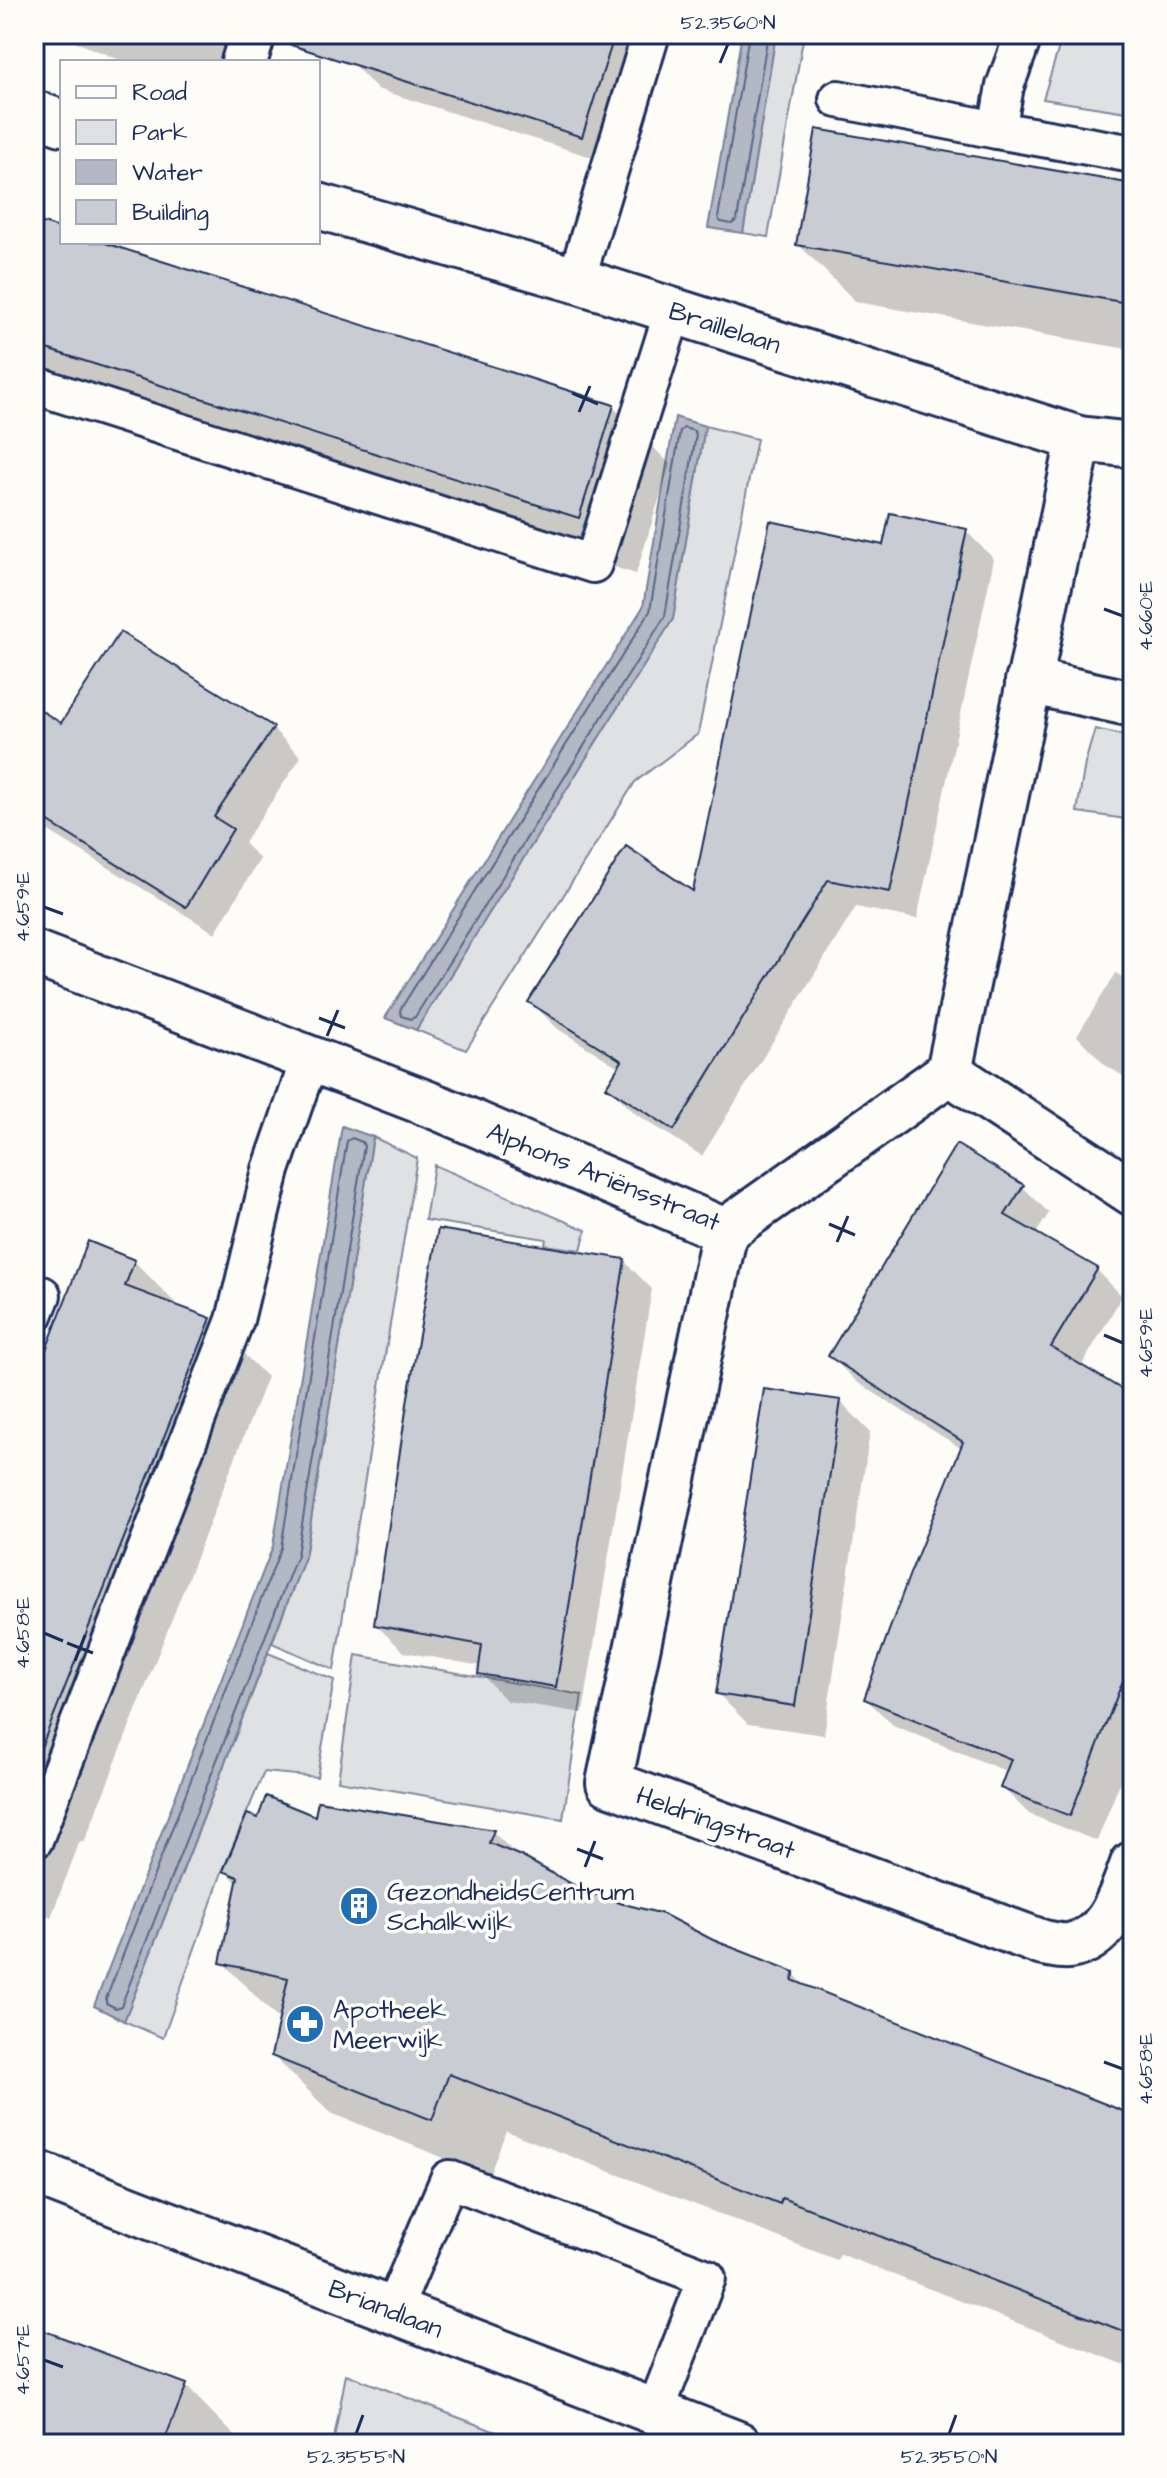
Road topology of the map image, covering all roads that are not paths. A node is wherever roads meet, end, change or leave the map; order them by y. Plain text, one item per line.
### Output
1 (253, 34) edge
2 (651, 34) edge
3 (1024, 34) edge
4 (245, 60) edge
5 (838, 99) dead end
6 (34, 113) edge
7 (60, 122) edge
8 (997, 130) junction
9 (1133, 154) edge
10 (320, 207) edge
11 (576, 280) junction
12 (673, 311) junction
13 (34, 385) edge
14 (1079, 439) junction
15 (1133, 445) edge
16 (1028, 681) junction
17 (1133, 704) edge
18 (34, 953) edge
19 (310, 1058) junction
20 (949, 1072) junction
21 (1133, 1193) edge
22 (725, 1231) junction
23 (34, 1840) edge
24 (1133, 1864) edge
25 (34, 2172) edge
26 (393, 2310) junction
27 (655, 2412) junction
28 (738, 2444) edge

1 - 4 street
2 - 11 lane
3 - 8 lane
5 - 8 lane
6 - 7 street
8 - 9 lane
10 - 11 street, Braillelaan
11 - 12 street, Braillelaan
12 - 13 lane
12 - 14 street, Braillelaan
14 - 15 street, Braillelaan
14 - 16 street
16 - 17 street
16 - 20 street
18 - 19 street, Alphons Ariënsstraat
19 - 22 street, Alphons Ariënsstraat
19 - 23 lane
20 - 21 street
20 - 22 street, Alphons Ariënsstraat
22 - 24 street, Heldringstraat
25 - 26 street, Briandlaan
26 - 27 street, Briandlaan
26 - 27 lane
27 - 28 street, Briandlaan

